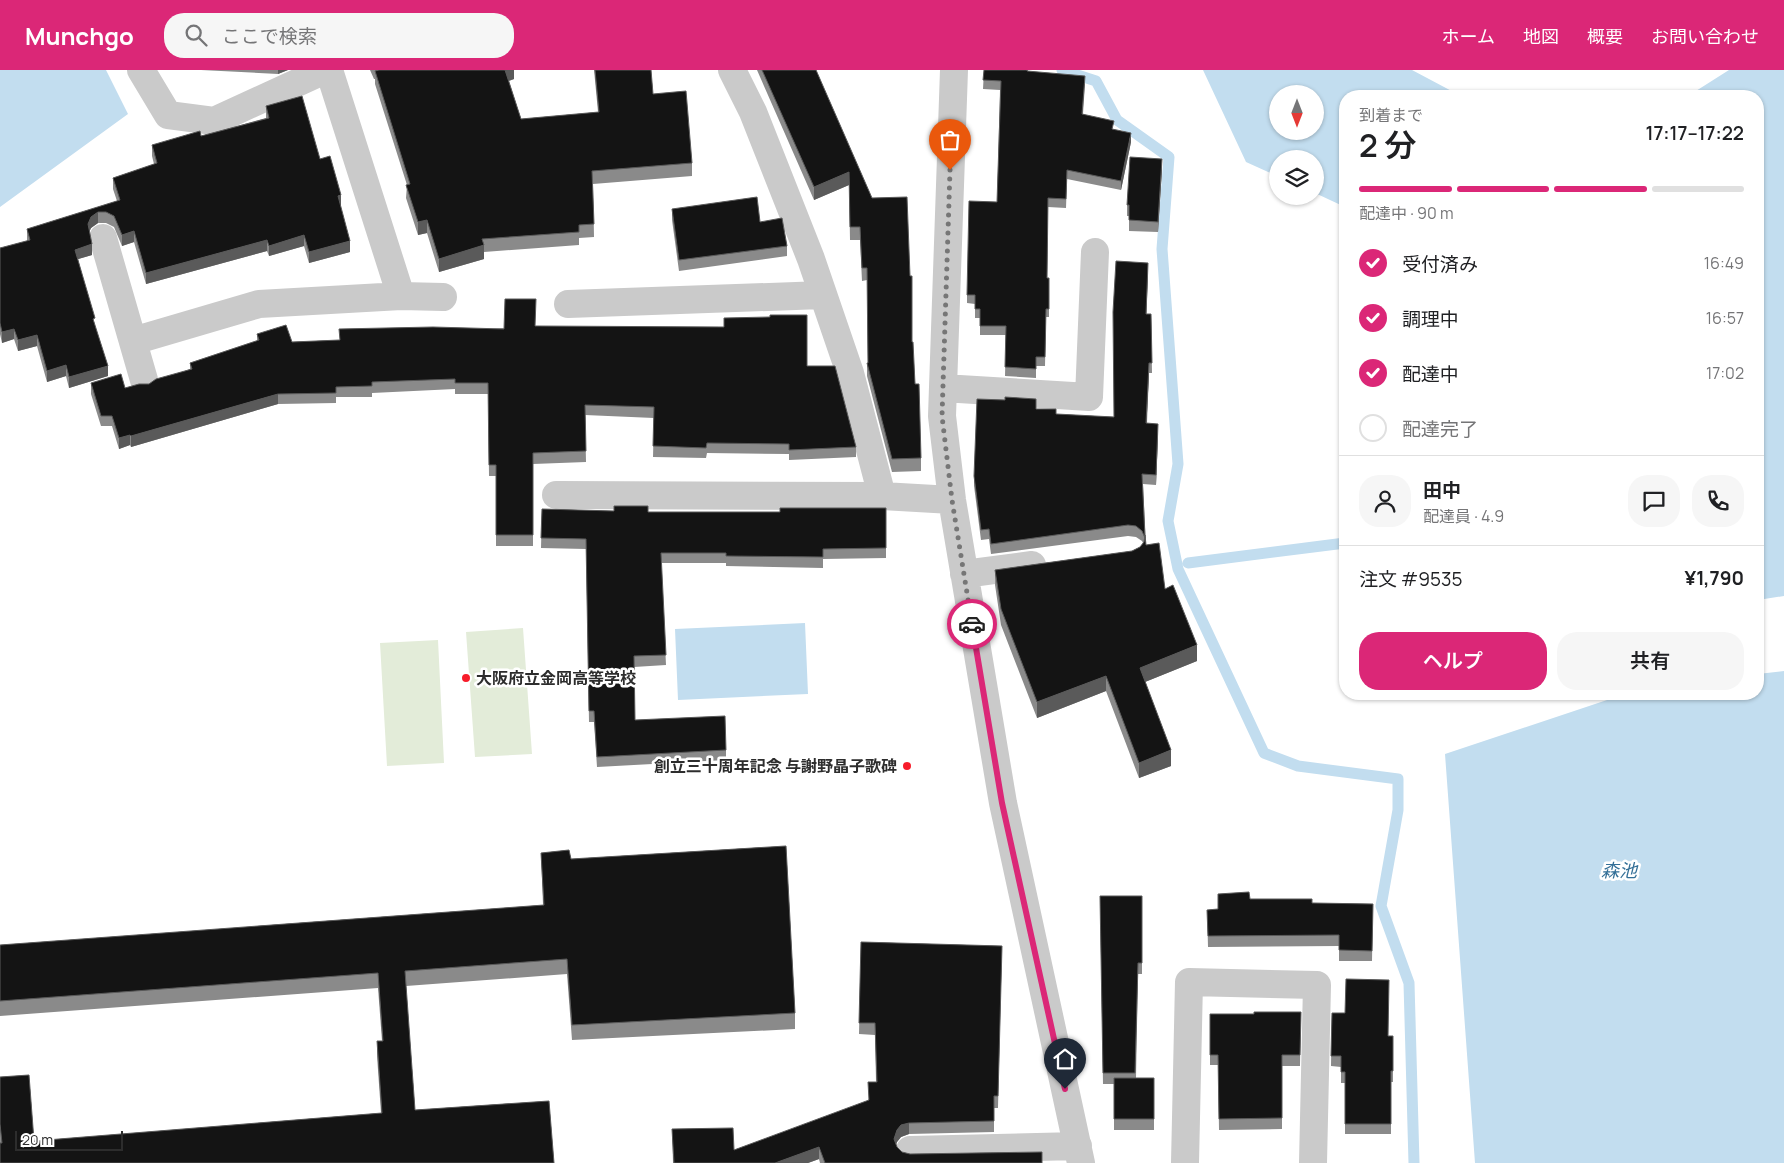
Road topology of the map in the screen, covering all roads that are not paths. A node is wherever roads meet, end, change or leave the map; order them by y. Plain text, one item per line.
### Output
1 (141, 70) edge
2 (325, 70) edge
3 (329, 70) edge
4 (732, 70) edge
5 (954, 70) edge
6 (103, 238) dead end
7 (1096, 252) dead end
8 (401, 296) junction
9 (824, 296) junction
10 (443, 297) dead end
11 (568, 304) dead end
12 (133, 341) junction
13 (144, 380) dead end
14 (943, 388) junction
15 (556, 495) dead end
16 (882, 496) junction
17 (952, 500) junction
18 (1052, 562) edge
19 (964, 574) junction
20 (910, 1150) dead end
21 (1080, 1155) edge
22 (1185, 1163) edge
23 (1314, 1163) edge

1 - 2 street
3 - 8 street
4 - 9 street
5 - 14 street
6 - 12 street
7 - 14 street
8 - 10 street
8 - 12 street
9 - 11 street
9 - 16 street
12 - 13 street
14 - 17 street
15 - 16 street
16 - 17 street
17 - 19 street
18 - 19 street
19 - 21 street
20 - 21 street
22 - 23 street

